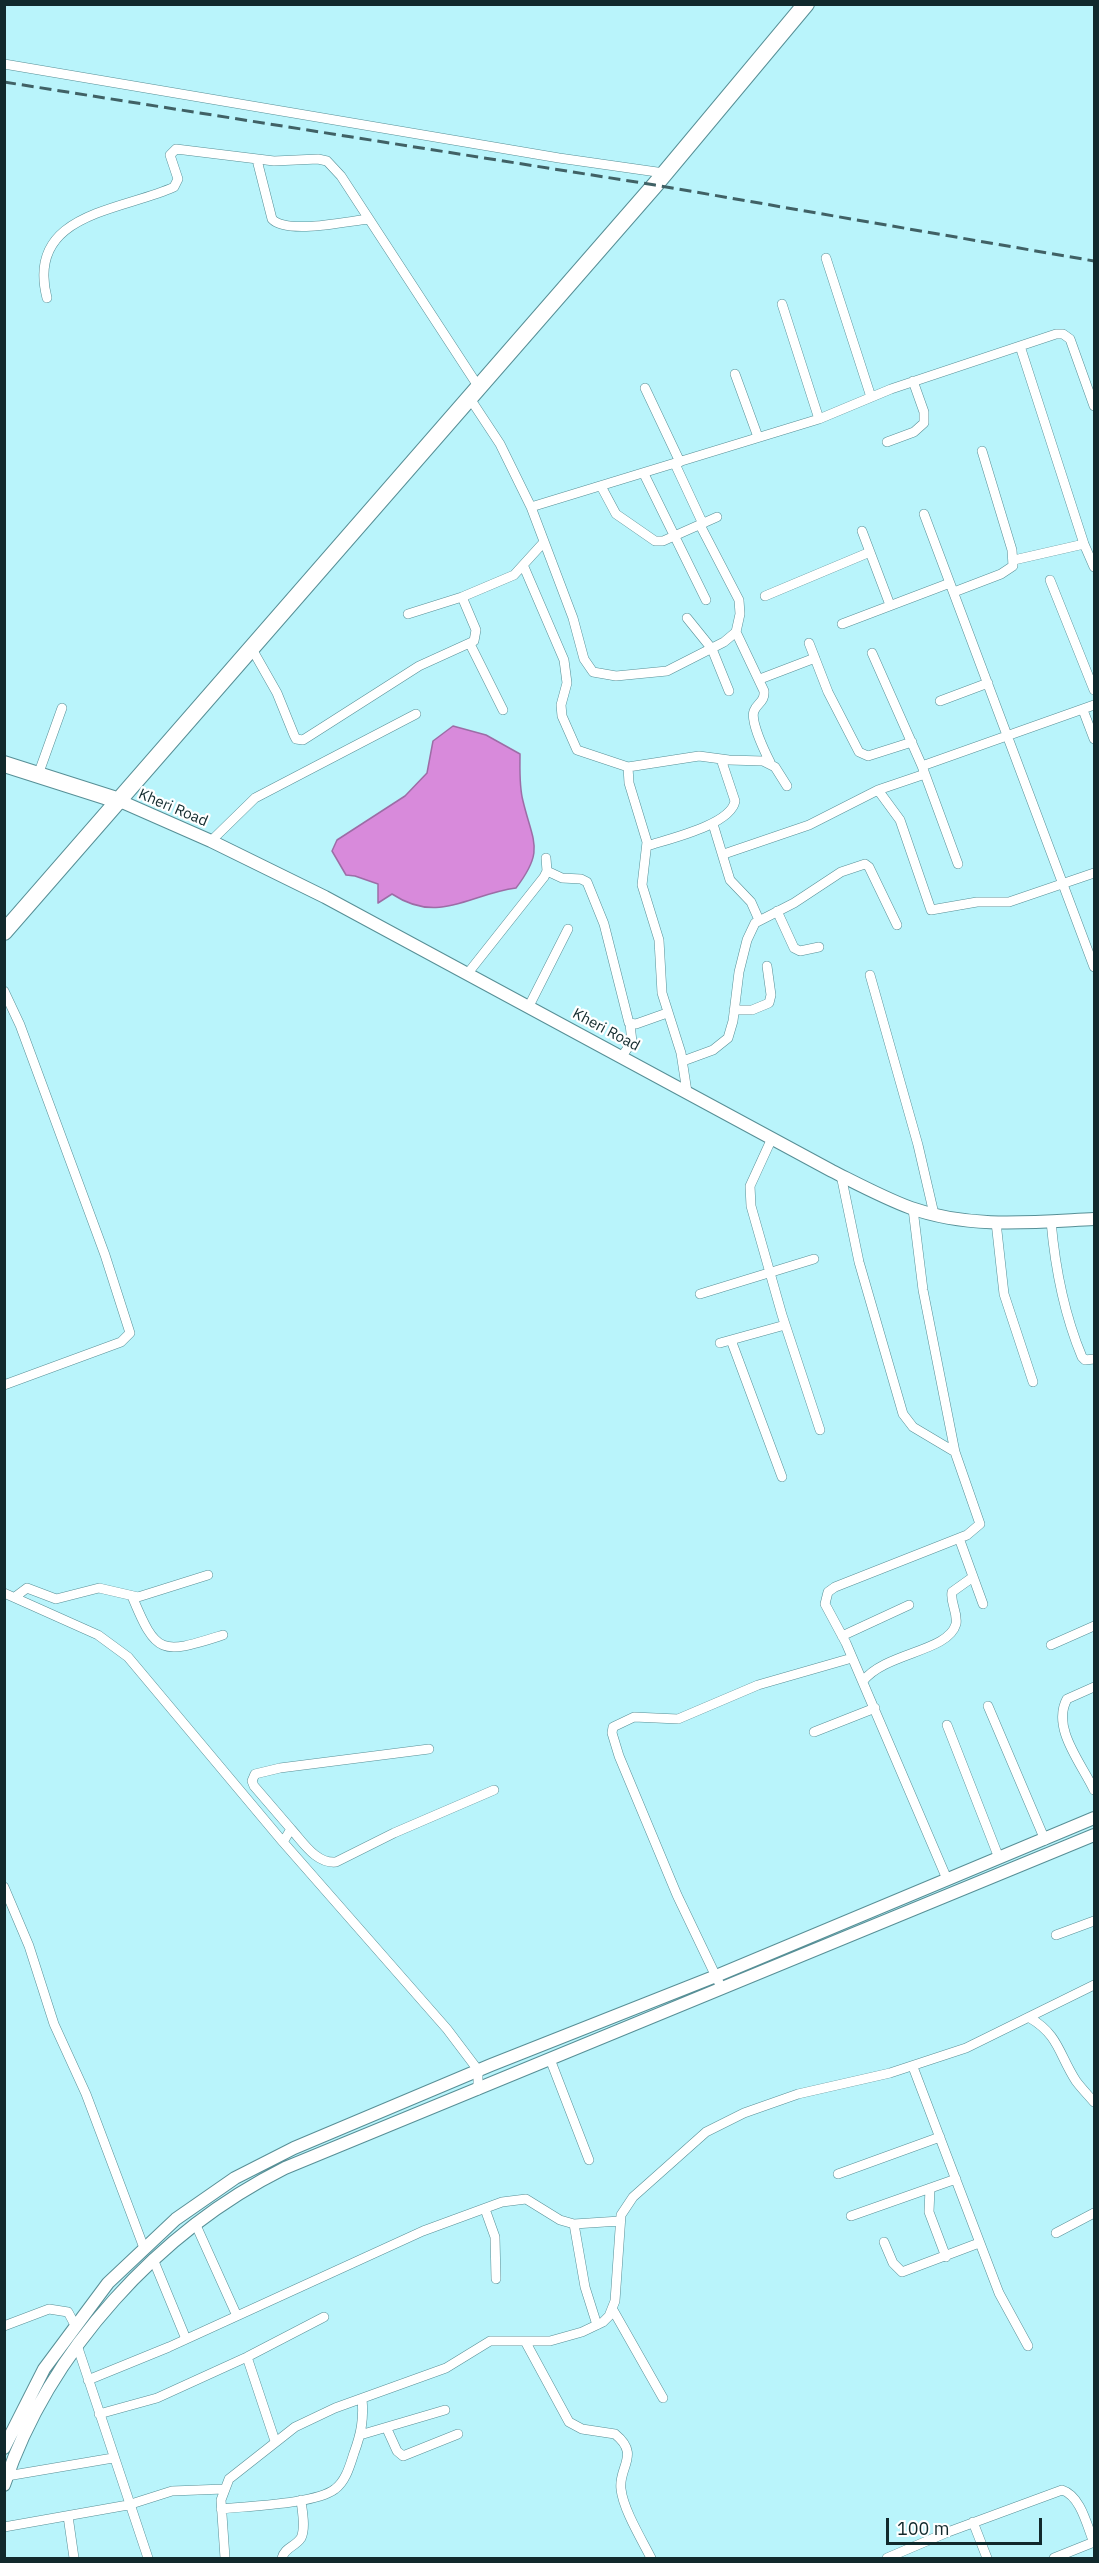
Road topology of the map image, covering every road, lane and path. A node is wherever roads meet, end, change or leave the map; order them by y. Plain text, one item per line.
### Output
1 (806, 4) edge
2 (4, 64) edge
3 (257, 160) junction
4 (664, 173) junction
5 (369, 219) junction
6 (826, 258) dead end
7 (47, 298) dead end
8 (782, 304) dead end
9 (1020, 346) junction
10 (735, 374) dead end
11 (913, 381) junction
12 (645, 388) dead end
13 (474, 391) junction
14 (871, 397) junction
15 (1095, 406) edge
16 (819, 419) junction
17 (758, 438) junction
18 (887, 442) dead end
19 (982, 451) dead end
20 (678, 463) junction
21 (644, 474) junction
22 (601, 486) junction
23 (531, 507) junction
24 (924, 514) dead end
25 (717, 517) dead end
26 (702, 524) junction
27 (862, 531) dead end
28 (676, 535) junction
29 (544, 542) junction
30 (1084, 544) junction
31 (870, 552) junction
32 (1014, 560) junction
33 (524, 567) junction
34 (1095, 567) edge
35 (1050, 580) dead end
36 (950, 583) junction
37 (954, 592) junction
38 (765, 596) dead end
39 (462, 597) junction
40 (706, 600) dead end
41 (890, 605) junction
42 (408, 614) dead end
43 (687, 618) dead end
44 (842, 624) dead end
45 (736, 632) junction
46 (809, 643) dead end
47 (470, 644) junction
48 (252, 649) junction
49 (712, 649) junction
50 (872, 653) dead end
51 (814, 658) junction
52 (760, 680) junction
53 (988, 683) junction
54 (1095, 690) edge
55 (729, 691) dead end
56 (940, 701) dead end
57 (1095, 705) edge
58 (62, 708) dead end
59 (503, 710) dead end
60 (1083, 710) junction
61 (416, 714) dead end
62 (1009, 737) junction
63 (1095, 739) edge
64 (912, 742) junction
65 (721, 759) junction
66 (770, 762) junction
67 (4, 764) edge
68 (628, 767) junction
69 (924, 770) junction
70 (38, 775) junction
71 (787, 786) dead end
72 (878, 790) junction
73 (120, 801) junction
74 (713, 824) junction
75 (212, 841) junction
76 (647, 846) junction
77 (724, 854) junction
78 (546, 858) dead end
79 (958, 864) dead end
80 (547, 871) junction
81 (1095, 873) edge
82 (1064, 883) junction
83 (777, 910) junction
84 (759, 920) junction
85 (897, 925) dead end
86 (568, 929) dead end
87 (4, 932) edge
88 (819, 947) dead end
89 (767, 966) dead end
90 (1095, 967) edge
91 (468, 973) junction
92 (870, 975) dead end
93 (4, 991) edge
94 (529, 1006) junction
95 (734, 1010) junction
96 (667, 1013) junction
97 (630, 1024) junction
98 (622, 1056) junction
99 (683, 1061) junction
100 (687, 1092) junction
101 (771, 1138) junction
102 (841, 1175) junction
103 (913, 1209) junction
104 (934, 1215) junction
105 (1095, 1219) edge
106 (1051, 1221) junction
107 (996, 1222) junction
108 (814, 1259) dead end
109 (770, 1273) junction
110 (700, 1294) dead end
111 (785, 1325) junction
112 (731, 1340) junction
113 (720, 1343) dead end
114 (1095, 1359) edge
115 (1033, 1382) dead end
116 (4, 1385) edge
117 (820, 1430) dead end
118 (955, 1452) junction
119 (782, 1478) dead end
120 (959, 1538) junction
121 (208, 1575) dead end
122 (973, 1577) junction
123 (4, 1593) edge
124 (17, 1595) junction
125 (132, 1596) junction
126 (983, 1604) dead end
127 (909, 1605) dead end
128 (1095, 1626) edge
129 (223, 1635) dead end
130 (842, 1636) junction
131 (1051, 1645) dead end
132 (852, 1658) junction
133 (863, 1681) junction
134 (1095, 1687) edge
135 (988, 1706) dead end
136 (875, 1708) junction
137 (947, 1725) dead end
138 (814, 1732) dead end
139 (429, 1749) dead end
140 (494, 1790) dead end
141 (1095, 1790) edge
142 (1095, 1818) edge
143 (1095, 1835) edge
144 (286, 1836) junction
145 (1044, 1840) junction
146 (999, 1858) junction
147 (947, 1879) junction
148 (4, 1887) edge
149 (1095, 1921) edge
150 (1056, 1935) dead end
151 (719, 1983) junction
152 (1095, 1985) edge
153 (1030, 2018) junction
154 (550, 2059) junction
155 (913, 2067) junction
156 (481, 2076) junction
157 (1095, 2102) edge
158 (940, 2137) junction
159 (589, 2160) dead end
160 (838, 2174) dead end
161 (956, 2179) junction
162 (930, 2188) junction
163 (485, 2209) junction
164 (1095, 2213) edge
165 (851, 2216) dead end
166 (620, 2221) junction
167 (195, 2223) junction
168 (574, 2224) junction
169 (1056, 2233) dead end
170 (884, 2242) dead end
171 (979, 2243) junction
172 (144, 2248) junction
173 (946, 2257) junction
174 (153, 2259) junction
175 (496, 2279) dead end
176 (613, 2310) junction
177 (237, 2316) junction
178 (324, 2317) dead end
179 (597, 2325) junction
180 (4, 2326) edge
181 (75, 2338) junction
182 (186, 2339) junction
183 (525, 2341) junction
184 (1028, 2346) dead end
185 (247, 2357) junction
186 (88, 2380) junction
187 (663, 2398) dead end
188 (362, 2399) junction
189 (445, 2410) dead end
190 (99, 2414) junction
191 (387, 2429) junction
192 (458, 2434) dead end
193 (360, 2436) junction
194 (275, 2441) junction
195 (4, 2448) edge
196 (113, 2458) junction
197 (6, 2481) edge
198 (224, 2489) junction
199 (301, 2499) junction
200 (128, 2505) junction
201 (221, 2509) junction
202 (68, 2516) junction
203 (973, 2522) junction
204 (4, 2526) edge
205 (1094, 2542) edge
206 (74, 2559) edge
207 (148, 2559) edge
208 (225, 2559) edge
209 (282, 2559) edge
210 (651, 2559) edge
211 (887, 2559) edge
212 (987, 2559) edge
213 (1054, 2559) edge

1 - 4 highway
2 - 4 street
3 - 5 street
3 - 5 street
3 - 7 street
4 - 13 highway
5 - 13 street
6 - 14 street
8 - 16 street
9 - 11 street
9 - 15 street
9 - 30 street
10 - 17 street
11 - 14 street
11 - 18 street
12 - 20 street
13 - 23 street
13 - 48 highway
14 - 16 street
16 - 17 street
17 - 20 street
19 - 32 street
20 - 21 street
20 - 26 street
21 - 22 street
21 - 28 street
22 - 23 street
22 - 28 street
23 - 29 street
24 - 36 street
25 - 26 street
26 - 28 street
26 - 45 street
27 - 31 street
28 - 40 street
29 - 33 street
29 - 49 street
30 - 32 street
30 - 34 street
31 - 38 street
31 - 41 street
32 - 37 street
33 - 39 street
33 - 68 street
35 - 54 street
36 - 37 street
36 - 41 street
37 - 53 street
39 - 42 street
39 - 47 street
41 - 44 street
43 - 49 street
45 - 49 street
45 - 52 street
46 - 51 street
47 - 48 street
47 - 59 street
48 - 73 highway
49 - 55 street
50 - 64 street
51 - 52 street
51 - 64 street
52 - 66 street
53 - 56 street
53 - 62 street
57 - 60 street
58 - 70 street
60 - 62 street
60 - 63 street
61 - 75 street
62 - 69 street
62 - 82 street
64 - 69 street
65 - 66 street
65 - 68 street
65 - 74 street
66 - 71 street
67 - 70 highway
68 - 76 street
69 - 72 street
69 - 79 street
70 - 73 highway
72 - 77 street
72 - 82 street
73 - 75 street, Kheri Road
73 - 87 highway
74 - 76 street
74 - 77 street
75 - 91 street, Kheri Road
76 - 96 street
77 - 84 street
78 - 80 street
80 - 91 street
80 - 97 street
81 - 82 street
82 - 90 street
83 - 84 street
83 - 85 street
83 - 88 street
84 - 95 street
86 - 94 street
89 - 95 street
91 - 94 street, Kheri Road
92 - 104 street
93 - 116 street
94 - 98 street, Kheri Road
95 - 99 street
96 - 97 street
96 - 99 street
97 - 98 street
98 - 100 street, Kheri Road
99 - 100 street
100 - 101 street, Kheri Road
101 - 102 street, Kheri Road
101 - 109 street
102 - 103 street, Kheri Road
102 - 118 street
103 - 104 street, Kheri Road
103 - 118 street
104 - 107 street, Kheri Road
105 - 106 street, Kheri Road
106 - 107 street, Kheri Road
106 - 114 street
107 - 115 street
108 - 109 street
109 - 110 street
109 - 111 street
111 - 112 street
111 - 117 street
112 - 113 street
112 - 119 street
118 - 120 street
120 - 122 street
120 - 130 street
121 - 125 street
122 - 126 street
122 - 133 street
123 - 124 street
124 - 125 street
124 - 144 street
125 - 129 street
127 - 130 street
128 - 131 street
130 - 132 street
132 - 133 street
132 - 151 street
133 - 136 street
134 - 141 street
135 - 145 street
136 - 138 street
136 - 147 street
137 - 146 street
139 - 144 street
140 - 144 street
142 - 145 street
143 - 151 street
144 - 156 street
145 - 146 street
146 - 147 street
147 - 151 street
148 - 172 street
149 - 150 street
151 - 154 street
151 - 156 street
152 - 153 street
153 - 155 street
153 - 157 street
154 - 156 street
154 - 159 street
155 - 158 street
155 - 166 street
156 - 167 street
156 - 172 street
158 - 160 street
158 - 161 street
161 - 162 street
161 - 171 street
162 - 165 street
162 - 173 street
163 - 168 street
163 - 175 street
163 - 177 street
164 - 169 street
166 - 168 street
166 - 176 street
167 - 174 street
167 - 177 street
168 - 179 street
170 - 173 street
171 - 173 street
171 - 184 street
172 - 181 street
174 - 181 street
174 - 182 street
176 - 179 street
176 - 187 street
177 - 182 street
178 - 185 street
179 - 183 street
180 - 181 street
181 - 186 street
181 - 195 street
181 - 197 street
182 - 186 street
183 - 188 street
183 - 210 street
185 - 190 street
185 - 194 street
186 - 190 street
188 - 193 street
188 - 194 street
189 - 191 street
190 - 196 street
191 - 192 street
191 - 193 street
193 - 199 street
194 - 198 street
196 - 197 street
196 - 200 street
198 - 200 street
198 - 201 street
199 - 201 street
199 - 209 street
200 - 202 street
200 - 207 street
201 - 208 street
202 - 204 street
202 - 206 street
203 - 205 street
203 - 211 street
203 - 212 street
205 - 213 street

